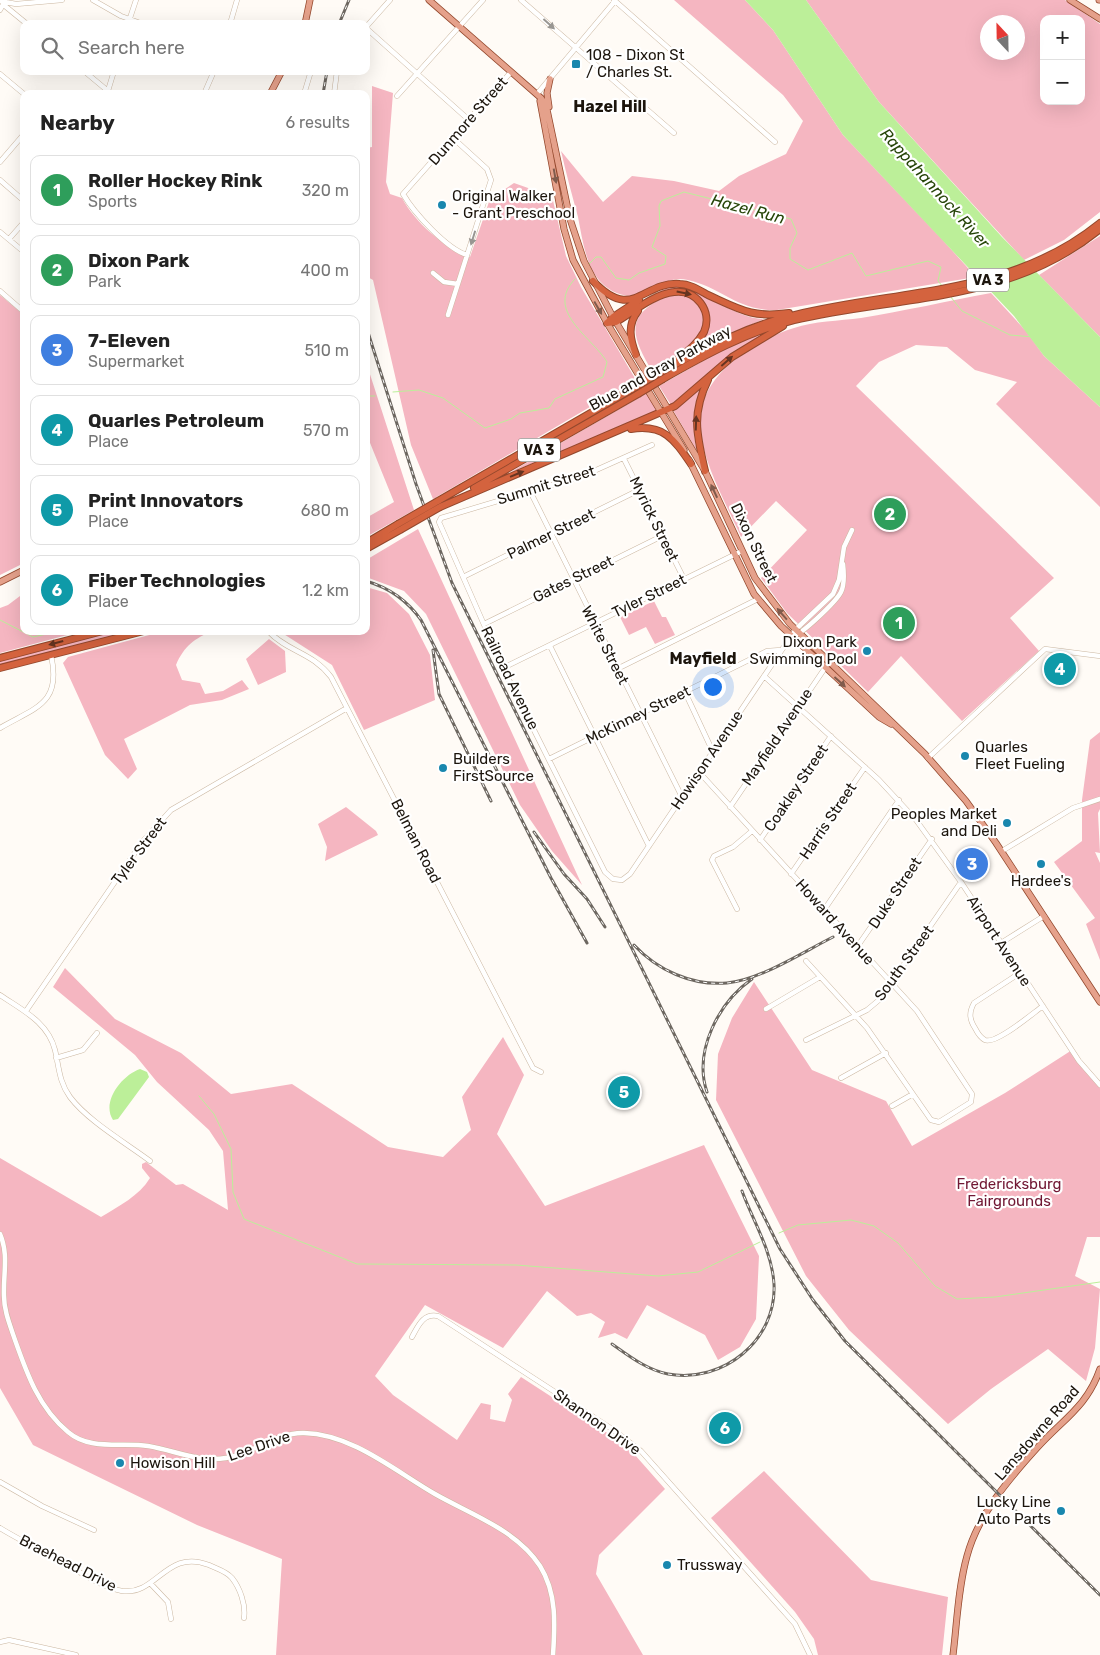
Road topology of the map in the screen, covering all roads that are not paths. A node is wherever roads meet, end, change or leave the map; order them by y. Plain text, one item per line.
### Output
1 (62, 0) edge
2 (93, 0) edge
3 (136, 0) edge
4 (237, 0) edge
5 (310, 0) edge
6 (390, 0) edge
7 (429, 0) edge
8 (483, 0) edge
9 (521, 0) edge
10 (615, 0) edge
11 (1070, 0) edge
12 (3, 1) edge
13 (0, 10) edge
14 (1100, 19) edge
15 (22, 20) edge
16 (126, 20) edge
17 (130, 20) edge
18 (231, 20) edge
19 (306, 20) edge
20 (370, 23) edge
21 (459, 27) junction
22 (370, 32) edge
23 (576, 49) junction
24 (511, 72) junction
25 (0, 74) edge
26 (418, 74) junction
27 (88, 75) edge
28 (113, 75) edge
29 (212, 75) edge
30 (280, 75) edge
31 (310, 75) edge
32 (336, 75) edge
33 (550, 79) junction
34 (105, 90) edge
35 (108, 90) edge
36 (206, 90) edge
37 (272, 90) edge
38 (305, 90) edge
39 (335, 90) edge
40 (20, 91) edge
41 (537, 94) junction
42 (397, 96) dead end
43 (469, 120) junction
44 (553, 131) junction
45 (674, 133) dead end
46 (453, 138) junction
47 (20, 139) edge
48 (775, 142) dead end
49 (0, 162) edge
50 (0, 180) edge
51 (20, 198) edge
52 (1100, 218) edge
53 (1100, 222) edge
54 (20, 227) edge
55 (1100, 229) edge
56 (0, 232) edge
57 (9, 239) junction
58 (1076, 240) junction
59 (20, 249) edge
60 (467, 255) junction
61 (1052, 258) junction
62 (433, 273) dead end
63 (593, 281) junction
64 (458, 284) junction
65 (0, 291) edge
66 (648, 293) junction
67 (924, 295) junction
68 (20, 308) edge
69 (640, 308) junction
70 (825, 309) junction
71 (448, 315) dead end
72 (614, 319) junction
73 (795, 320) junction
74 (607, 323) junction
75 (636, 355) junction
76 (712, 375) junction
77 (661, 376) junction
78 (668, 408) junction
79 (662, 412) junction
80 (620, 432) junction
81 (652, 445) dead end
82 (624, 459) junction
83 (691, 464) junction
84 (705, 471) junction
85 (639, 490) junction
86 (530, 491) junction
87 (439, 504) junction
88 (439, 520) joint
89 (399, 527) junction
90 (852, 530) dead end
91 (550, 534) junction
92 (662, 536) junction
93 (370, 540) edge
94 (370, 546) edge
95 (742, 551) junction
96 (735, 554) junction
97 (20, 572) edge
98 (463, 577) junction
99 (572, 579) junction
100 (684, 579) junction
101 (0, 582) edge
102 (758, 599) junction
103 (484, 624) junction
104 (594, 624) junction
105 (798, 632) junction
106 (88, 635) edge
107 (128, 635) edge
108 (273, 635) edge
109 (792, 637) junction
110 (550, 646) junction
111 (781, 650) junction
112 (51, 655) junction
113 (1100, 656) edge
114 (0, 658) edge
115 (0, 668) edge
116 (503, 668) junction
117 (825, 668) junction
118 (617, 669) junction
119 (764, 676) junction
120 (685, 692) junction
121 (798, 706) junction
122 (347, 708) junction
123 (640, 714) junction
124 (896, 727) junction
125 (0, 728) edge
126 (831, 736) junction
127 (594, 737) junction
128 (713, 752) junction
129 (928, 758) junction
130 (549, 759) junction
131 (865, 767) junction
132 (699, 772) junction
133 (682, 797) junction
134 (1100, 798) edge
135 (899, 800) junction
136 (730, 807) junction
137 (752, 831) junction
138 (932, 839) junction
139 (760, 840) junction
140 (649, 846) junction
141 (1002, 852) junction
142 (791, 874) junction
143 (619, 880) joint
144 (961, 882) junction
145 (737, 909) dead end
146 (824, 910) junction
147 (1044, 916) junction
148 (1001, 943) junction
149 (858, 947) junction
150 (806, 961) dead end
151 (1020, 973) junction
152 (820, 977) junction
153 (892, 984) junction
154 (0, 995) edge
155 (1100, 1002) edge
156 (1043, 1006) junction
157 (766, 1009) dead end
158 (26, 1011) junction
159 (856, 1015) junction
160 (97, 1034) dead end
161 (806, 1040) dead end
162 (886, 1053) junction
163 (56, 1058) junction
164 (540, 1072) dead end
165 (841, 1078) dead end
166 (1100, 1085) edge
167 (913, 1094) junction
168 (892, 1106) dead end
169 (150, 1161) dead end
170 (0, 1234) edge
171 (412, 1337) dead end
172 (1100, 1369) edge
173 (0, 1482) edge
174 (0, 1528) edge
175 (94, 1530) dead end
176 (150, 1583) junction
177 (244, 1618) dead end
178 (171, 1620) dead end
179 (0, 1642) edge
180 (76, 1655) edge
181 (553, 1655) edge
182 (810, 1655) edge
183 (953, 1655) edge

1 - 12 street
2 - 16 street
3 - 17 street
4 - 18 street
5 - 19 main road
6 - 20 street
7 - 21 main road
8 - 21 street
9 -> 23 street
10 - 23 street
10 - 48 street
11 - 14 main road
12 - 13 street
12 - 15 street
21 - 24 main road
21 - 26 street
22 - 26 street
23 - 33 street
23 - 45 street
24 - 41 main road
24 - 43 street, Dunmore Street
25 - 40 street
26 - 42 street
26 - 43 street
27 - 34 street
28 - 35 street
29 - 36 street
30 - 37 main road
31 - 38 street
32 - 39 street
33 - 41 street
33 - 44 main road
41 - 44 main road, Dixon Street
41 -> 74 main road, Dixon Street
43 - 46 street, Dunmore Street
44 - 63 main road, Dixon Street
46 -> 60 street
46 - 60 street, Dunmore Street
47 - 49 street
50 - 51 street
52 - 58 highway, VA 3
53 - 58 highway
54 - 57 street
55 - 61 highway, Blue and Gray Parkway / VA 3
56 - 57 street
57 - 59 street
58 - 61 highway, Blue and Gray Parkway / VA 3
60 - 64 street
61 - 67 highway, Blue and Gray Parkway / VA 3
62 - 64 street
63 - 66 highway
63 - 72 main road, Dixon Street
64 - 71 street
65 - 68 street
66 - 70 highway
66 - 72 highway
67 - 70 highway, Blue and Gray Parkway / VA 3
67 - 73 highway, Blue and Gray Parkway / VA 3
69 - 72 highway
69 - 75 highway
69 -> 77 highway
70 - 77 highway, Blue and Gray Parkway / VA 3
72 - 74 highway
72 - 75 main road, Dixon Street
76 -> 73 highway
73 - 77 highway, Blue and Gray Parkway / VA 3
74 - 79 main road, Dixon Street
75 - 78 main road, Dixon Street
76 - 78 highway
84 -> 76 highway
77 - 87 highway, Blue and Gray Parkway / VA 3, bridge
78 - 79 highway
78 - 84 main road, Dixon Street
79 - 80 highway
79 - 83 main road, Dixon Street
80 - 83 highway
87 -> 80 highway
81 - 82 street, Summit Street
82 - 85 street, Myrick Street
82 - 86 street, Summit Street
83 - 96 main road, Dixon Street
95 -> 84 main road, Dixon Street
85 - 91 street, Palmer Street
85 - 92 street, Myrick Street
86 - 88 street, Summit Street
86 - 91 street, White Street
87 - 89 highway, Blue and Gray Parkway / VA 3, bridge
88 - 98 street, Railroad Avenue
89 - 93 highway, Blue and Gray Parkway / VA 3
89 - 94 highway, Blue and Gray Parkway / VA 3
90 - 105 street
91 - 98 street, Palmer Street
91 - 99 street, White Street
92 - 99 street, Gates Street
92 - 100 street, Myrick Street
95 - 96 street, Tyler Street
105 -> 95 main road, Dixon Street
96 - 100 street, Tyler Street
96 - 102 main road, Dixon Street
97 - 101 main road
98 - 103 street, Railroad Avenue
99 - 103 street, Gates Street
99 - 104 street, White Street
100 - 104 street, Tyler Street
102 - 109 main road, Dixon Street
102 - 118 street
103 - 116 street, Railroad Avenue
104 - 110 street, Tyler Street
104 - 118 street, White Street
105 - 109 street
105 - 124 main road, Dixon Street
106 -> 114 highway
107 - 112 highway
108 - 122 street, Belman Road
109 - 111 street, Howison Avenue
109 - 117 main road, Dixon Street
110 - 116 street, Tyler Street
110 - 127 street
111 - 119 street, Howison Avenue
111 - 120 street, McKinney Street
112 - 115 highway
112 - 125 street
113 - 129 street
116 - 130 street, Railroad Avenue
117 - 121 street, Mayfield Avenue
117 -> 124 main road, Dixon Street
118 - 123 street, White Street
119 - 121 street, Airport Avenue
119 - 128 street, Howison Avenue
120 - 123 street, McKinney Street
120 - 128 street
121 - 126 street, Airport Avenue
121 - 136 street, Mayfield Avenue
122 - 158 street, Tyler Street
122 - 164 street, Belman Road
123 - 127 street, McKinney Street
123 - 133 street, White Street
124 - 129 main road
126 - 131 street, Airport Avenue
126 - 139 street, Coakley Street
127 - 130 street, McKinney Street
127 - 140 street
128 - 132 street, Howison Avenue
129 - 141 main road
130 - 143 street, Railroad Avenue
131 - 135 street, Airport Avenue
131 - 142 street, Harris Street
132 - 133 street, Howison Avenue
132 - 136 street, Howard Avenue
133 - 140 street, Howison Avenue
134 - 141 street
135 - 138 street, Airport Avenue
135 - 146 street
136 - 137 street, Howard Avenue
137 - 139 street, Howard Avenue
137 - 145 street
138 - 144 street, Airport Avenue
138 - 149 street, Duke Street
139 - 142 street, Howard Avenue
140 - 143 street, Howison Avenue
141 - 147 main road
142 - 146 street, Howard Avenue
144 - 148 street, Airport Avenue
144 - 153 street, South Street
146 - 149 street, Howard Avenue
147 - 148 street
147 - 155 main road
148 - 151 street, Airport Avenue
149 - 153 street, Howard Avenue
150 - 152 street
151 - 156 street, Airport Avenue
151 - 156 street
152 - 157 street
152 - 159 street
153 - 159 street, South Street
153 - 167 street, Howard Avenue
154 - 158 street
156 - 166 street, Airport Avenue
158 - 163 street
159 - 161 street, South Street
159 - 162 street
160 - 163 street
162 - 165 street
162 - 167 street
163 - 169 street
167 - 168 street
170 - 181 street, Lee Drive
171 - 182 street, Shannon Drive
172 - 183 main road, Lansdowne Road
173 - 175 street
174 - 176 street, Braehead Drive
176 - 177 street, Braehead Drive
176 - 178 street
179 - 180 street

